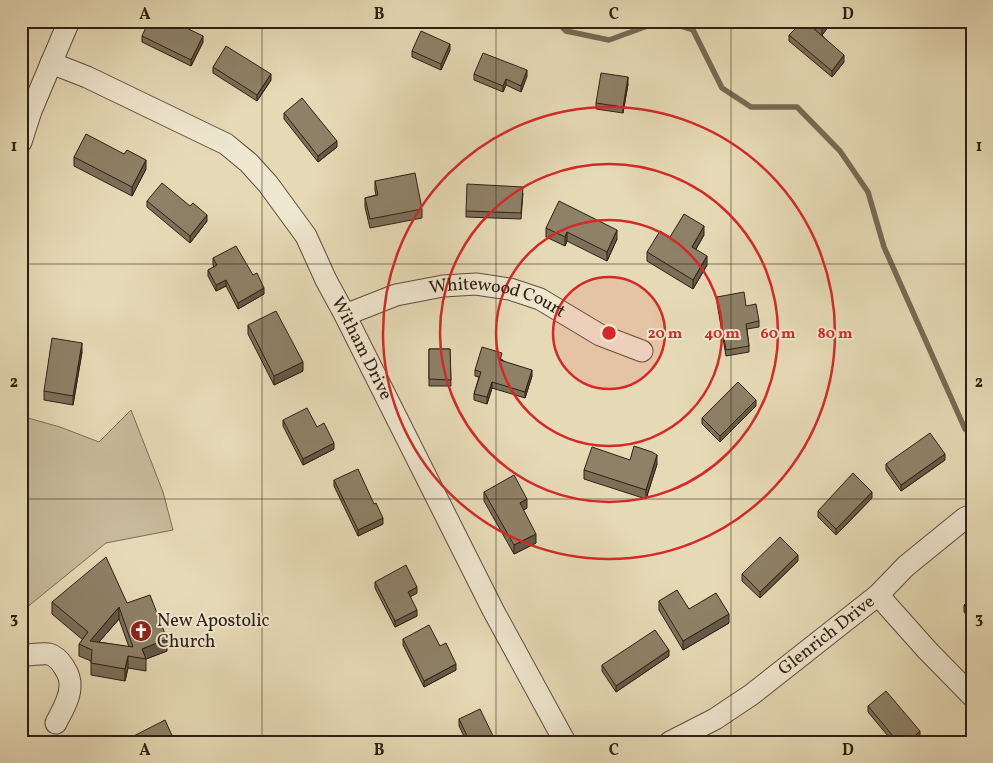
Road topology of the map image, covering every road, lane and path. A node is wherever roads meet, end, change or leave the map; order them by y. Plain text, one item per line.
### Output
1 (69, 21) edge
2 (51, 63) junction
3 (21, 142) edge
4 (345, 316) junction
5 (642, 351) dead end
6 (972, 515) edge
7 (878, 596) junction
8 (21, 656) edge
9 (972, 696) edge
10 (56, 723) dead end
11 (565, 742) edge
12 (670, 742) edge

1 - 2 street
2 - 3 street
2 - 4 street, Witham Drive
4 - 5 street, Whitewood Court
4 - 11 street, Witham Drive
6 - 7 street, Glenrich Drive
7 - 9 street
7 - 12 street, Glenrich Drive
8 - 10 street

